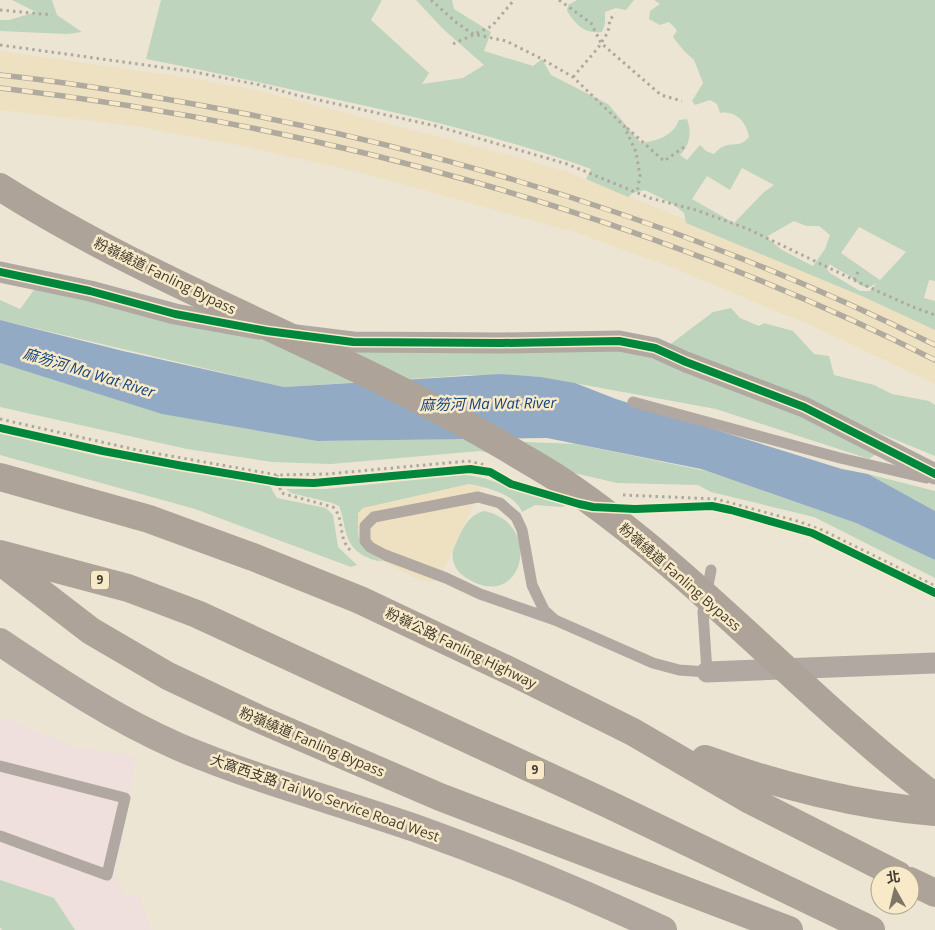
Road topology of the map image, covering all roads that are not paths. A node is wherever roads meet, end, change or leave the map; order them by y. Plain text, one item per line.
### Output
1 (0, 188) edge
2 (0, 272) edge
3 (633, 402) dead end
4 (935, 474) edge
5 (0, 477) edge
6 (935, 480) edge
7 (0, 554) edge
8 (0, 561) edge
9 (712, 570) dead end
10 (0, 580) edge
11 (197, 614) junction
12 (555, 620) junction
13 (0, 642) edge
14 (935, 663) edge
15 (707, 672) junction
16 (633, 732) junction
17 (0, 766) edge
18 (935, 797) edge
19 (935, 812) edge
20 (0, 836) edge
21 (878, 865) edge
22 (920, 885) edge
23 (935, 892) edge
24 (663, 930) edge
25 (789, 930) edge
26 (871, 930) edge

1 - 18 highway, 粉嶺繞道 Fanling Bypass
2 - 4 street
3 - 6 lane
5 - 16 highway, 粉嶺公路 Fanling Highway
7 - 11 highway, 9
8 - 25 highway, 粉嶺繞道 Fanling Bypass
9 - 15 lane
10 - 11 highway
11 - 26 highway, 9
12 - 12 lane
12 - 15 lane
13 - 24 main road, 大窩西支路 Tai Wo Service Road West
14 - 15 street
16 - 19 highway
16 - 21 highway, 粉嶺公路 Fanling Highway
17 - 20 lane
22 - 23 highway

